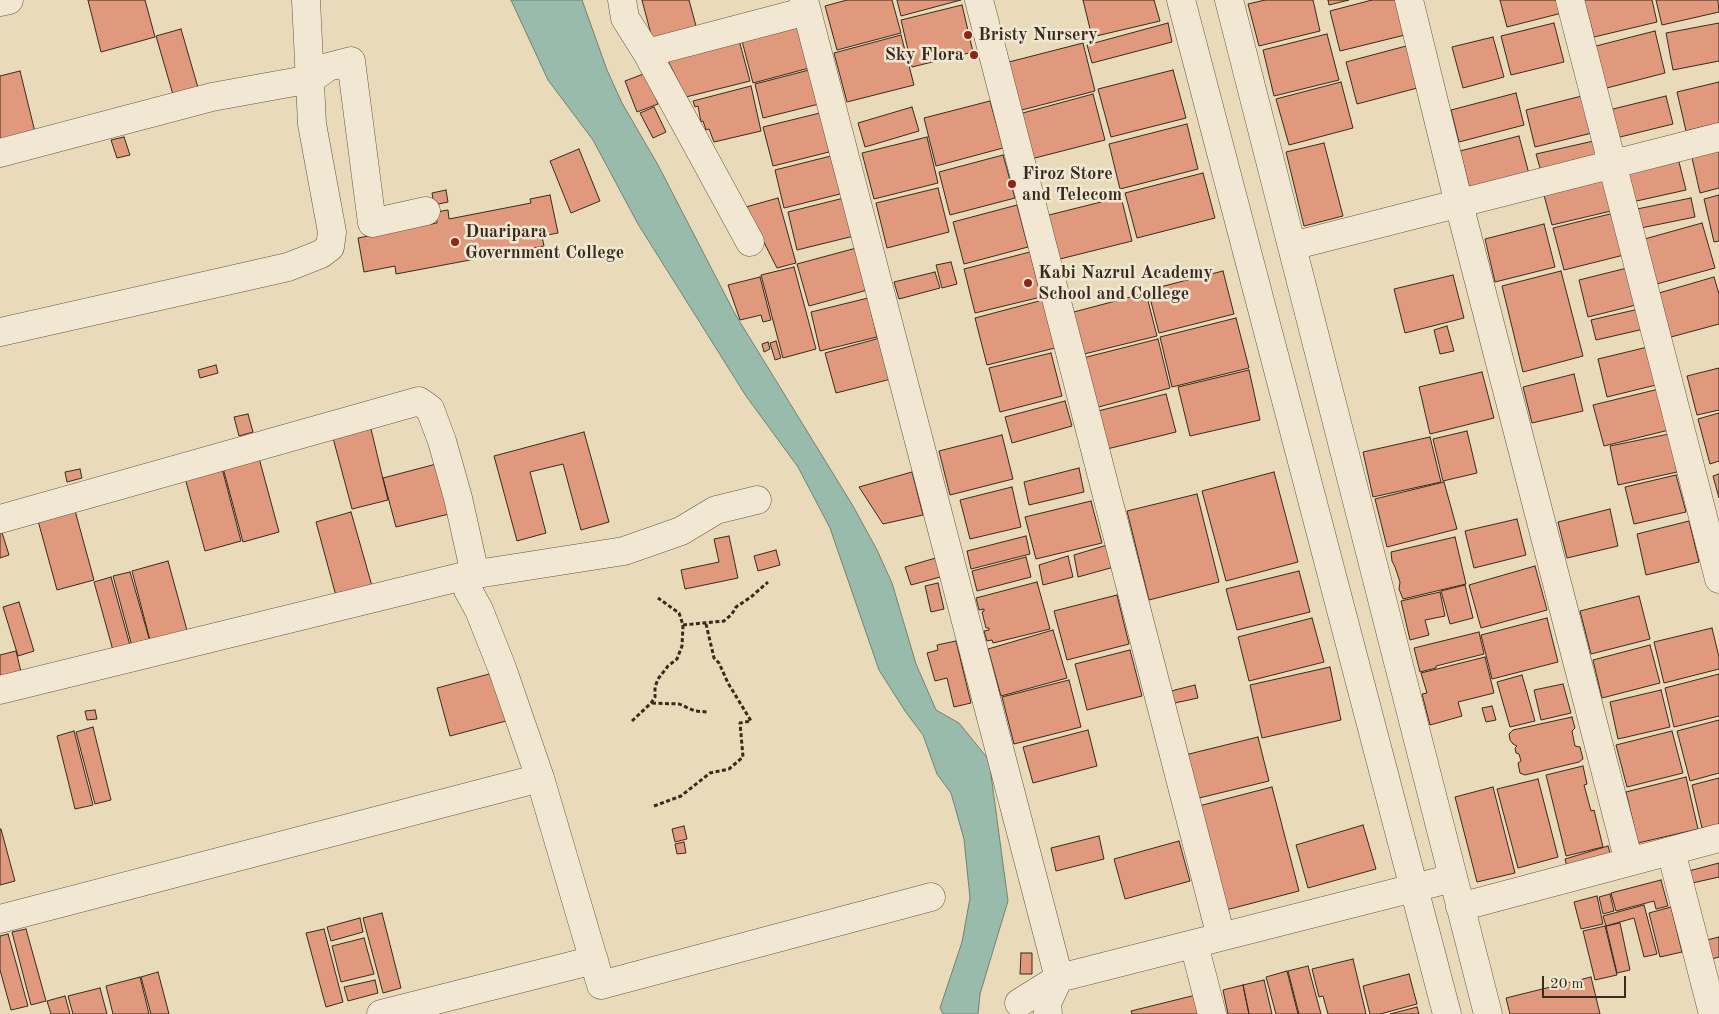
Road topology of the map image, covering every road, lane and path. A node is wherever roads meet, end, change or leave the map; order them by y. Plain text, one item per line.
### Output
1 (9, 0) edge
2 (306, 0) edge
3 (622, 0) edge
4 (979, 0) edge
5 (1182, 0) edge
6 (1229, 0) edge
7 (1409, 0) edge
8 (1570, 0) edge
9 (0, 2) edge
10 (805, 6) edge
11 (647, 53) junction
12 (320, 73) junction
13 (1719, 137) edge
14 (0, 153) edge
15 (1613, 164) junction
16 (1459, 204) junction
17 (426, 211) dead end
18 (750, 242) dead end
19 (1292, 246) junction
20 (0, 332) edge
21 (757, 500) dead end
22 (0, 519) edge
23 (470, 575) junction
24 (1719, 579) edge
25 (768, 582) dead end
26 (658, 598) dead end
27 (706, 624) junction
28 (683, 625) junction
29 (0, 690) edge
30 (651, 703) junction
31 (708, 712) dead end
32 (632, 721) dead end
33 (540, 778) junction
34 (654, 806) dead end
35 (1719, 838) edge
36 (1671, 851) junction
37 (1629, 862) junction
38 (1453, 878) junction
39 (1414, 887) junction
40 (931, 897) dead end
41 (1460, 907) junction
42 (0, 919) edge
43 (1221, 937) junction
44 (1194, 944) junction
45 (594, 960) junction
46 (1059, 978) junction
47 (1019, 1003) dead end
48 (382, 1014) edge
49 (1048, 1014) edge
50 (1212, 1014) edge
51 (1447, 1014) edge
52 (1488, 1014) edge
53 (1714, 1014) edge

1 - 9 street
2 - 12 street
3 - 11 street
4 - 43 street
5 - 39 street
6 - 19 street
7 - 16 street
8 - 15 street
10 - 11 street
10 - 46 street
11 - 18 street
12 - 14 street
12 - 17 street
12 - 20 street
13 - 15 street
15 - 16 street
15 - 24 street
16 - 19 street
16 - 37 street
19 - 38 street
21 - 23 street
22 - 23 street
23 - 29 street
23 - 33 street
25 - 27 path
26 - 28 path
27 - 28 path
27 - 34 path
28 - 30 path
30 - 31 path
30 - 32 path
33 - 42 street
33 - 45 street
35 - 36 street
36 - 37 street
36 - 53 street
37 - 41 street
38 - 39 street
38 - 41 street
39 - 43 street
39 - 51 street
40 - 45 street
41 - 52 street
43 - 44 street
44 - 46 street
44 - 50 street
45 - 48 street
46 - 47 street
46 - 49 street

